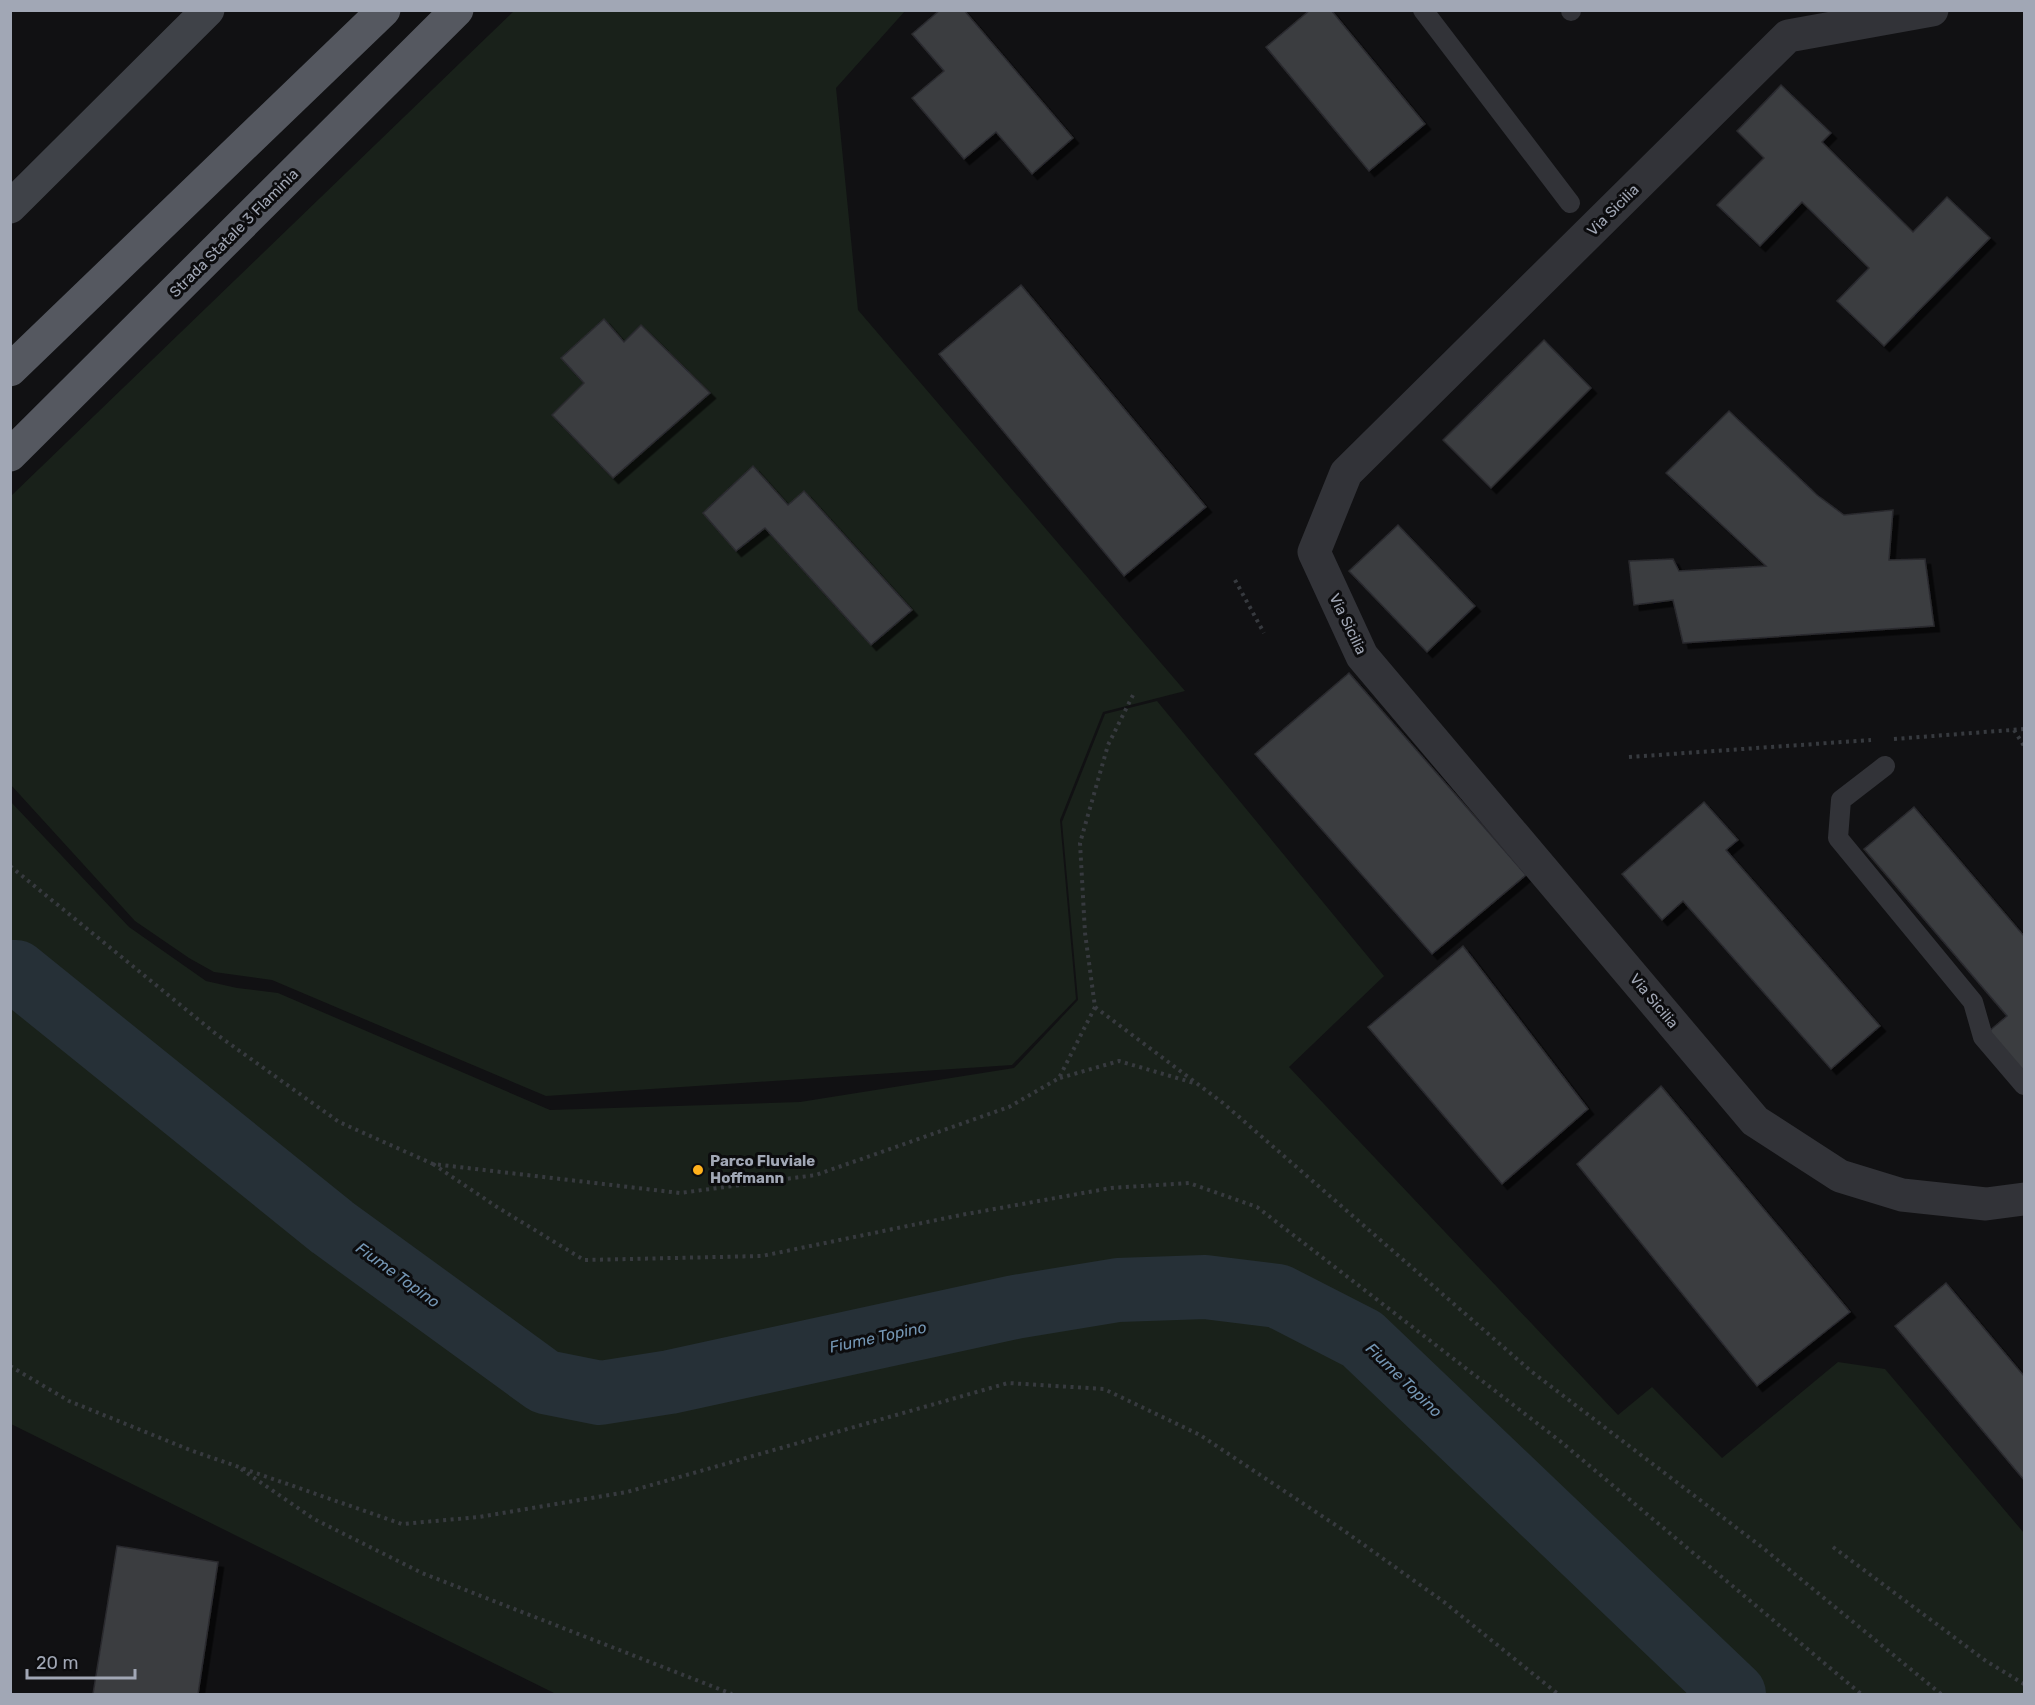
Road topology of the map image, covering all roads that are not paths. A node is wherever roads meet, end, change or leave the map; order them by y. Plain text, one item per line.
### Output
1 (208, 10) edge
2 (384, 10) edge
3 (457, 10) edge
4 (1423, 10) edge
5 (1932, 10) edge
6 (1570, 203) dead end
7 (10, 207) edge
8 (10, 370) edge
9 (10, 454) edge
10 (1885, 766) dead end
11 (2025, 1085) edge
12 (2025, 1199) edge

1 - 7 main road
2 - 8 highway
3 - 9 highway, Strada Statale 3 Flaminia
4 - 6 lane
5 - 12 street, Via Sicilia
10 - 11 lane

